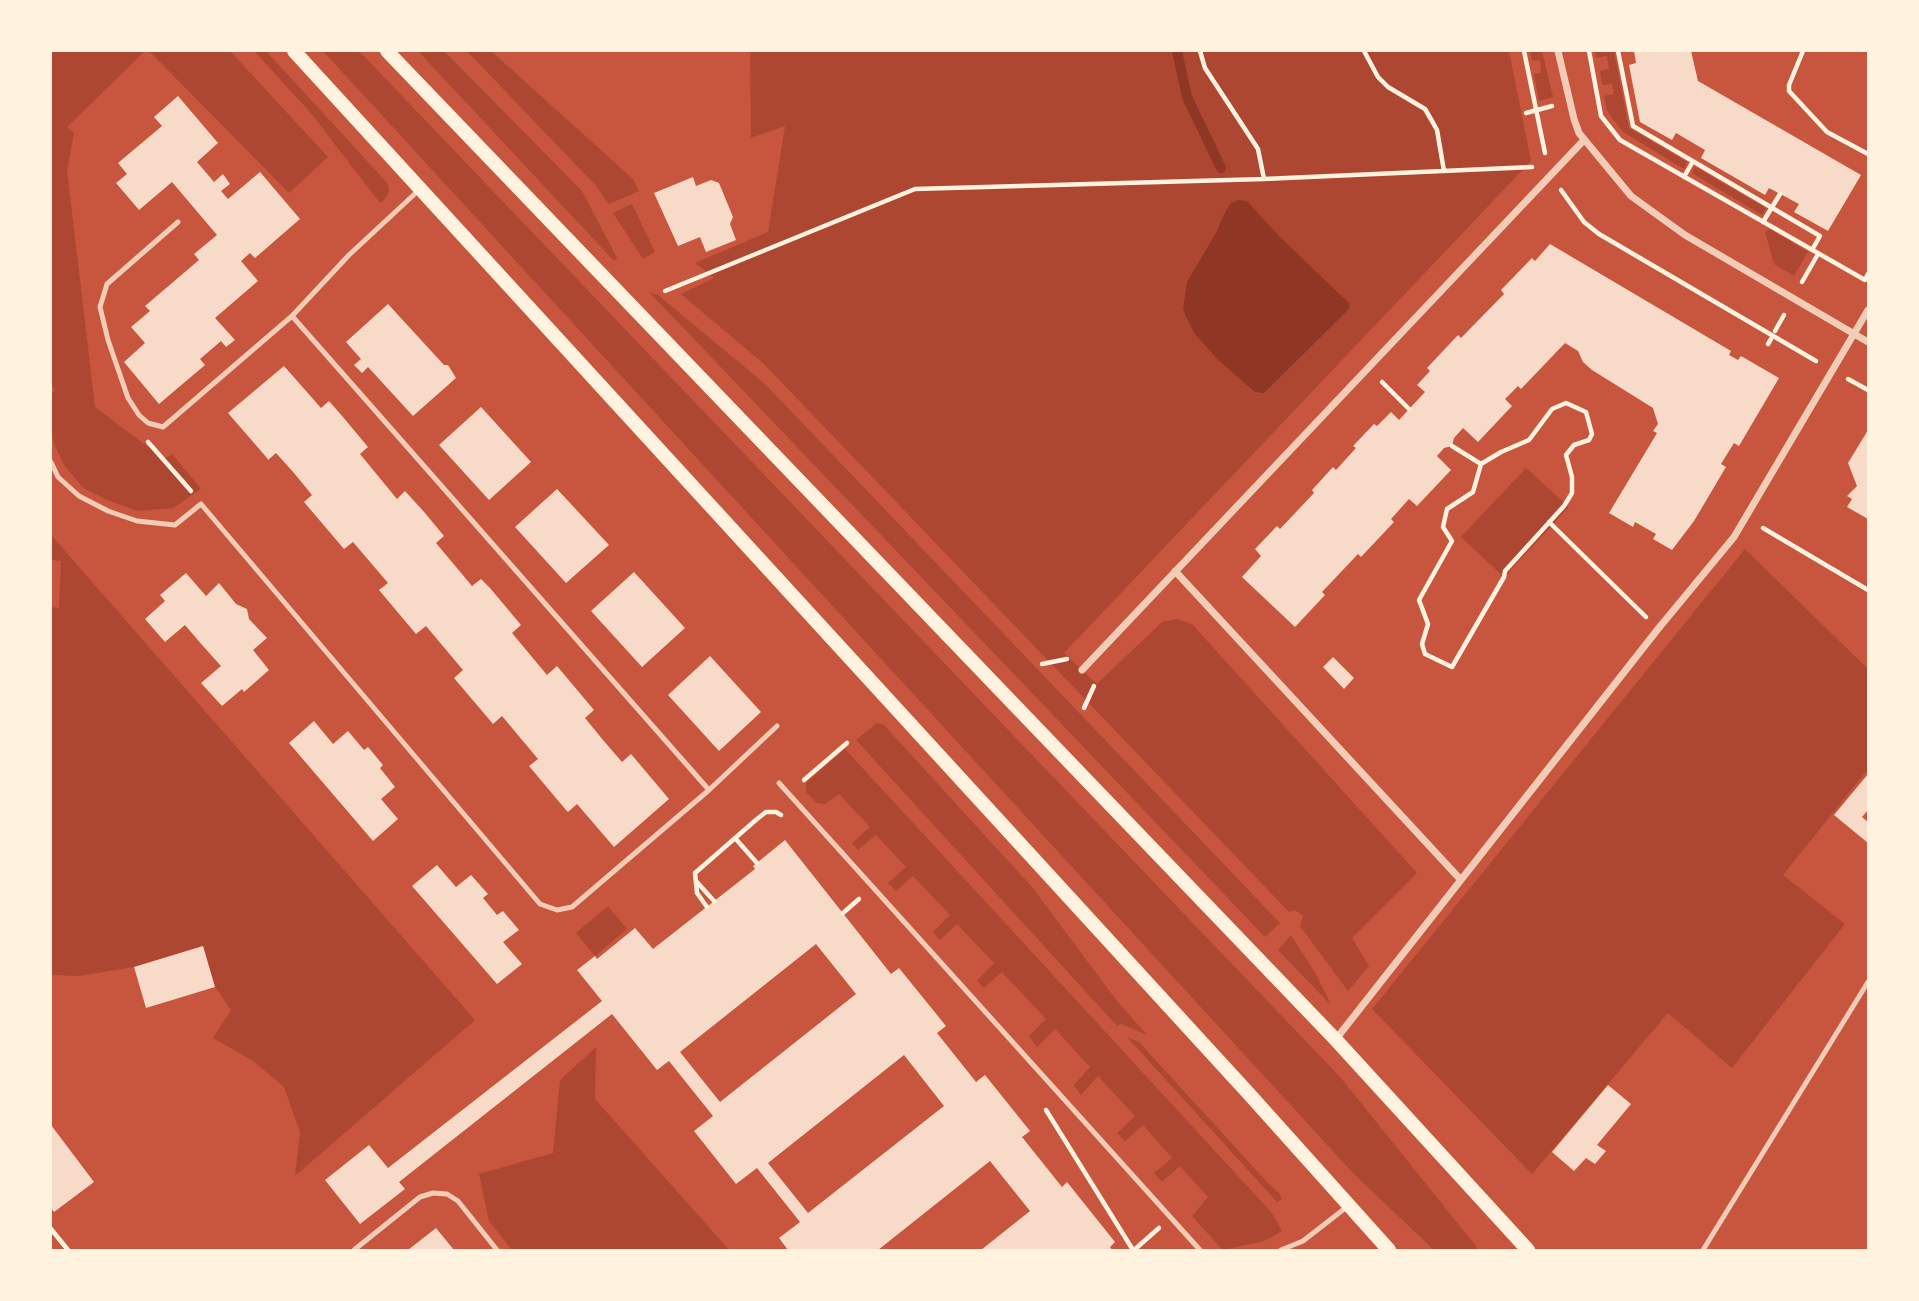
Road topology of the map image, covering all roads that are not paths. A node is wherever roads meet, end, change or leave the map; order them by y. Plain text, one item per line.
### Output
1 (294, 51) edge
2 (387, 51) edge
3 (1558, 51) edge
4 (1584, 140) junction
5 (420, 189) junction
6 (178, 222) dead end
7 (1868, 310) edge
8 (292, 316) junction
9 (1854, 334) junction
10 (1868, 342) edge
11 (51, 462) edge
12 (1175, 571) junction
13 (1082, 670) dead end
14 (777, 726) dead end
15 (779, 783) dead end
16 (709, 790) junction
17 (1460, 879) junction
18 (1868, 982) edge
19 (1336, 1040) junction
20 (1349, 1205) junction
21 (354, 1250) edge
22 (497, 1250) edge
23 (1200, 1250) edge
24 (1281, 1250) edge
25 (1389, 1250) edge
26 (1528, 1250) edge
27 (1704, 1250) edge

1 - 5 main road
2 - 19 main road
3 - 4 street
4 - 9 street
4 - 12 street
5 - 8 lane
5 - 20 main road
6 - 8 lane
7 - 9 street
8 - 16 lane
9 - 10 street
9 - 17 street
11 - 16 lane
12 - 13 street
12 - 17 street
14 - 16 lane
15 - 23 lane
17 - 19 street
18 - 27 lane
19 - 26 main road
20 - 24 lane
20 - 25 main road
21 - 22 lane

